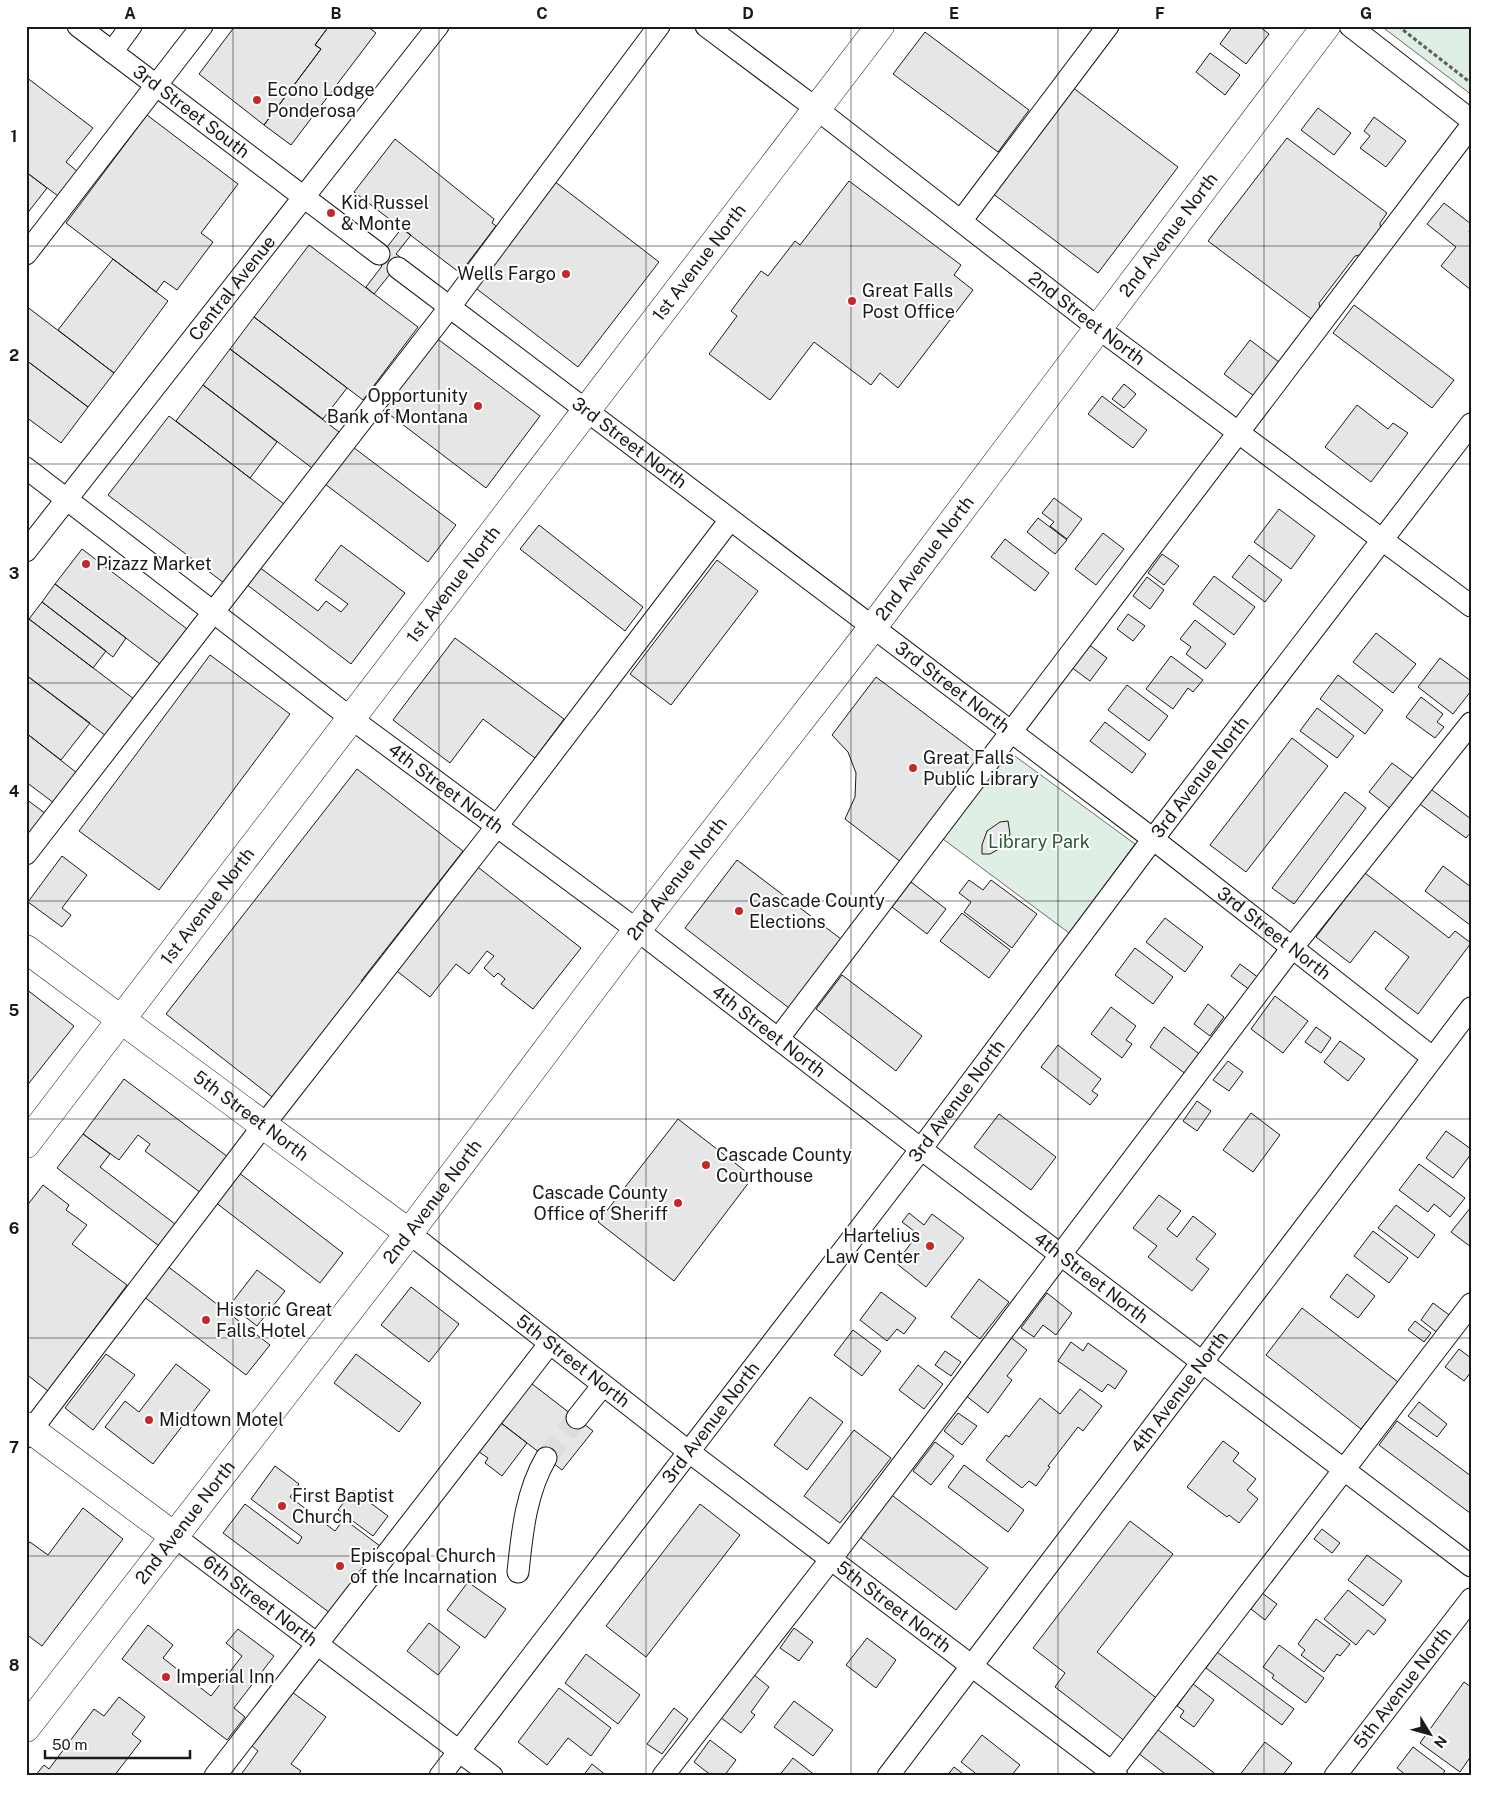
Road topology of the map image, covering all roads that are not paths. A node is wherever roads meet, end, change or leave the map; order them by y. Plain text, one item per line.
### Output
1 (78, 26) edge
2 (131, 26) edge
3 (202, 26) edge
4 (438, 26) edge
5 (659, 26) edge
6 (706, 26) edge
7 (880, 26) edge
8 (1108, 26) edge
9 (1326, 26) edge
10 (1350, 26) edge
11 (112, 52) junction
12 (156, 85) junction
13 (818, 110) junction
14 (1471, 120) edge
15 (1471, 126) edge
16 (305, 198) junction
17 (961, 221) junction
18 (26, 254) edge
19 (379, 254) dead end
20 (398, 268) dead end
21 (449, 308) junction
22 (1098, 328) junction
23 (587, 412) junction
24 (1471, 424) edge
25 (1238, 433) junction
26 (26, 468) edge
27 (66, 498) junction
28 (730, 520) junction
29 (1381, 541) junction
30 (26, 551) edge
31 (1471, 606) edge
32 (214, 612) junction
33 (873, 627) junction
34 (352, 719) junction
35 (1471, 723) edge
36 (1011, 732) junction
37 (497, 826) junction
38 (1153, 839) junction
39 (26, 854) edge
40 (637, 930) junction
41 (1292, 948) junction
42 (26, 949) edge
43 (1471, 1008) edge
44 (120, 1020) junction
45 (778, 1039) junction
46 (1432, 1057) junction
47 (263, 1126) junction
48 (26, 1144) edge
49 (921, 1149) junction
50 (409, 1233) junction
51 (1060, 1255) junction
52 (1471, 1304) edge
53 (550, 1343) junction
54 (1202, 1363) junction
55 (603, 1384) junction
56 (576, 1418) tunnel mouth
57 (28, 1431) edge
58 (688, 1451) junction
59 (546, 1458) tunnel mouth
60 (1343, 1469) junction
61 (174, 1536) junction
62 (832, 1559) junction
63 (1471, 1566) edge
64 (518, 1572) dead end
65 (1471, 1599) edge
66 (317, 1644) junction
67 (972, 1668) junction
68 (26, 1728) edge
69 (460, 1751) junction
70 (1113, 1774) edge
71 (215, 1776) edge
72 (440, 1776) edge
73 (492, 1776) edge
74 (663, 1776) edge
75 (888, 1776) edge
76 (1335, 1776) edge

1 - 11 street, 3rd Street South
2 - 11 street
3 - 12 street
4 - 16 street, Central Avenue
5 - 21 street
6 - 13 street, 2nd Street North
7 - 13 main road, 1st Avenue North
8 - 17 street
9 - 22 main road, 2nd Avenue North
10 - 14 street
11 - 12 street, 3rd Street South
12 - 16 street, 3rd Street South
12 - 18 street
13 - 17 street, 2nd Street North
13 - 23 main road, 1st Avenue North
15 - 25 street
16 - 19 street
16 - 27 street, Central Avenue
17 - 22 street, 2nd Street North
20 - 21 street, 3rd Street North
21 - 23 street, 3rd Street North
21 - 32 street
22 - 25 street, 2nd Street North
22 - 33 main road, 2nd Avenue North
23 - 28 street, 3rd Street North
23 - 34 main road, 1st Avenue North
24 - 29 street, 3rd Avenue North
25 - 29 street, 2nd Street North
25 - 36 street
26 - 27 street, 4th Street North
27 - 30 street, Central Avenue
27 - 32 street, 4th Street North
28 - 33 street, 3rd Street North
28 - 37 street
29 - 31 street, 2nd Street North
29 - 38 street, 3rd Avenue North
32 - 34 street, 4th Street North
32 - 39 street
33 - 36 street, 3rd Street North
33 - 40 main road, 2nd Avenue North
34 - 37 street, 4th Street North
34 - 44 main road, 1st Avenue North
35 - 41 street
36 - 38 street, 3rd Street North
36 - 45 street
37 - 40 street, 4th Street North
37 - 47 street
38 - 41 street, 3rd Street North
38 - 49 street, 3rd Avenue North
40 - 45 street, 4th Street North
40 - 50 main road, 2nd Avenue North
41 - 46 street, 3rd Street North
41 - 51 street
42 - 44 main road, 5th Street North
43 - 46 street, 4th Avenue North
44 - 47 main road, 5th Street North
44 - 48 main road, 1st Avenue North
45 - 49 street, 4th Street North
46 - 54 street, 4th Avenue North
47 - 50 main road, 5th Street North
47 - 57 street
49 - 51 street, 4th Street North
49 - 58 street, 3rd Avenue North
50 - 53 street, 5th Street North
50 - 61 main road, 2nd Avenue North
51 - 54 street, 4th Street North
51 - 62 street
52 - 60 street
53 - 55 street, 5th Street North
53 - 66 street
54 - 60 street, 4th Street North
54 - 67 street, 4th Avenue North
55 - 56 street
55 - 58 street, 5th Street North
57 - 61 main road, 6th Street North
58 - 62 street, 5th Street North
58 - 69 street, 3rd Avenue North
59 - 64 street
60 - 63 street, 4th Street North
60 - 70 street
61 - 66 street, 6th Street North
61 - 68 main road, 2nd Avenue North
62 - 67 street, 5th Street North
62 - 74 street
65 - 76 street, 5th Avenue North
66 - 69 street, 6th Street North
66 - 71 street
67 - 70 street, 5th Street North
67 - 75 street, 4th Avenue North
69 - 72 street, 3rd Avenue North
69 - 73 street, 6th Street North

